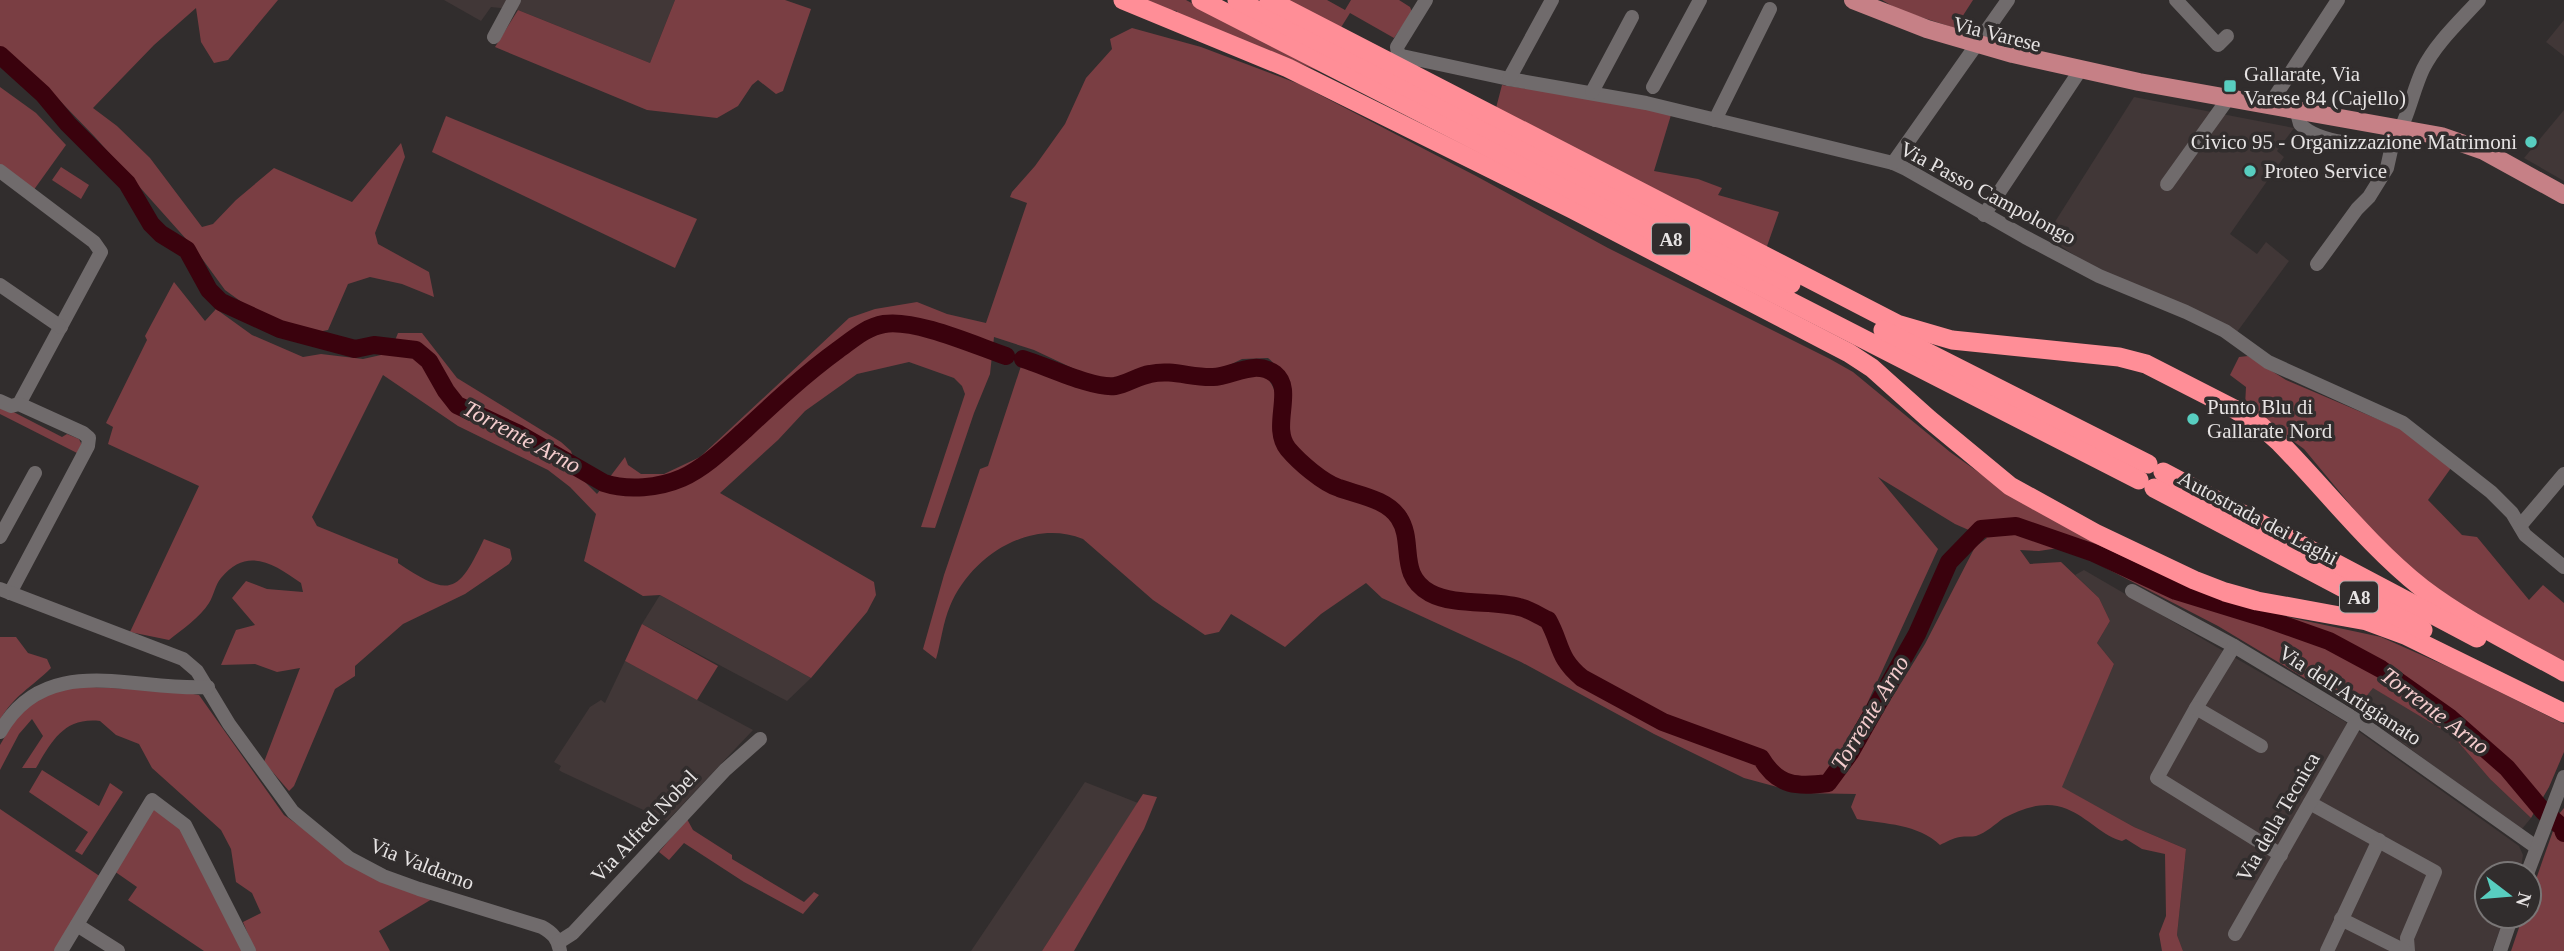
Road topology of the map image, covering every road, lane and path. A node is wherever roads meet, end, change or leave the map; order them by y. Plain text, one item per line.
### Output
1 (514, 0) edge
2 (1123, 0) edge
3 (1201, 0) edge
4 (1237, 0) edge
5 (1269, 0) edge
6 (1552, 0) edge
7 (1700, 0) edge
8 (1853, 0) edge
9 (2008, 0) edge
10 (2176, 0) edge
11 (2339, 0) edge
12 (2479, 0) edge
13 (1419, 3) edge
14 (1770, 9) dead end
15 (1632, 17) dead end
16 (2227, 36) dead end
17 (494, 37) dead end
18 (1975, 49) junction
19 (2080, 72) junction
20 (1508, 79) junction
21 (1653, 88) dead end
22 (1591, 92) junction
23 (2230, 96) junction
24 (2270, 104) junction
25 (2296, 108) junction
26 (1715, 120) junction
27 (2397, 134) junction
28 (1893, 163) junction
29 (0, 172) edge
30 (2167, 184) dead end
31 (2564, 195) edge
32 (1984, 215) junction
33 (2317, 264) dead end
34 (0, 285) edge
35 (0, 295) edge
36 (16, 297) junction
37 (61, 327) junction
38 (0, 401) edge
39 (19, 404) junction
40 (36, 473) dead end
41 (2564, 474) edge
42 (2151, 476) junction
43 (2520, 526) junction
44 (0, 537) edge
45 (2564, 567) edge
46 (5, 591) edge
47 (2132, 591) dead end
48 (2234, 646) junction
49 (2564, 672) edge
50 (2564, 684) edge
51 (208, 687) junction
52 (2564, 704) edge
53 (2196, 708) junction
54 (2564, 713) edge
55 (2357, 720) junction
56 (0, 732) edge
57 (760, 739) dead end
58 (2261, 746) dead end
59 (2564, 777) edge
60 (2558, 799) edge
61 (2310, 803) junction
62 (2379, 841) junction
63 (2536, 847) junction
64 (2281, 855) junction
65 (2532, 860) edge
66 (2341, 919) junction
67 (77, 925) junction
68 (2507, 930) edge
69 (2235, 934) dead end
70 (559, 946) edge
71 (61, 951) edge
72 (117, 951) edge
73 (249, 951) edge
74 (2327, 951) edge
75 (2406, 951) edge
76 (2500, 951) edge

1 - 17 street
2 - 54 highway
3 - 42 highway, A8
4 - 42 highway, A8
5 - 49 highway
6 - 20 street
7 - 21 street
8 - 18 main road, Via Varese
9 - 18 street
10 - 16 street
11 - 24 street
12 - 27 street
13 - 20 street, Via Passo Campolongo
14 - 26 street
15 - 22 street
18 - 19 main road, Via Varese
18 - 28 street
19 - 23 main road, Via Varese
19 - 32 street
20 - 22 street, Via Passo Campolongo
22 - 26 street, Via Passo Campolongo
23 - 24 main road, Via Varese
23 - 30 street
24 - 25 main road, Via Varese
25 - 27 main road, Via Varese
25 - 27 street
26 - 28 street, Via Passo Campolongo
27 - 31 main road, Via Varese
27 - 33 street
28 - 32 street, Via Passo Campolongo
29 - 37 street
32 - 43 street, Via Passo Campolongo
34 - 36 street
35 - 36 street
36 - 37 street
37 - 39 street
38 - 39 street
39 - 46 street
40 - 44 street
41 - 43 street
42 - 50 highway, Autostrada dei Laghi / A8
42 - 52 highway, Autostrada dei Laghi / A8
43 - 45 street, Via Passo Campolongo
46 - 51 street, Via Valdarno
47 - 48 street, Via dell'Artigianato
48 - 53 street
48 - 55 street, Via dell'Artigianato
51 - 56 street
51 - 70 street, Via Valdarno
53 - 58 street
53 - 64 street
55 - 61 street, Via della Tecnica
55 - 63 street, Via dell'Artigianato
57 - 70 street, Via Alfred Nobel
59 - 60 street
60 - 63 street
61 - 62 street
61 - 64 street, Via della Tecnica
62 - 66 street
62 - 75 street
63 - 65 street
64 - 69 street, Via della Tecnica
66 - 74 street
66 - 75 street
67 - 71 street
67 - 72 street
67 - 73 street
68 - 76 street

